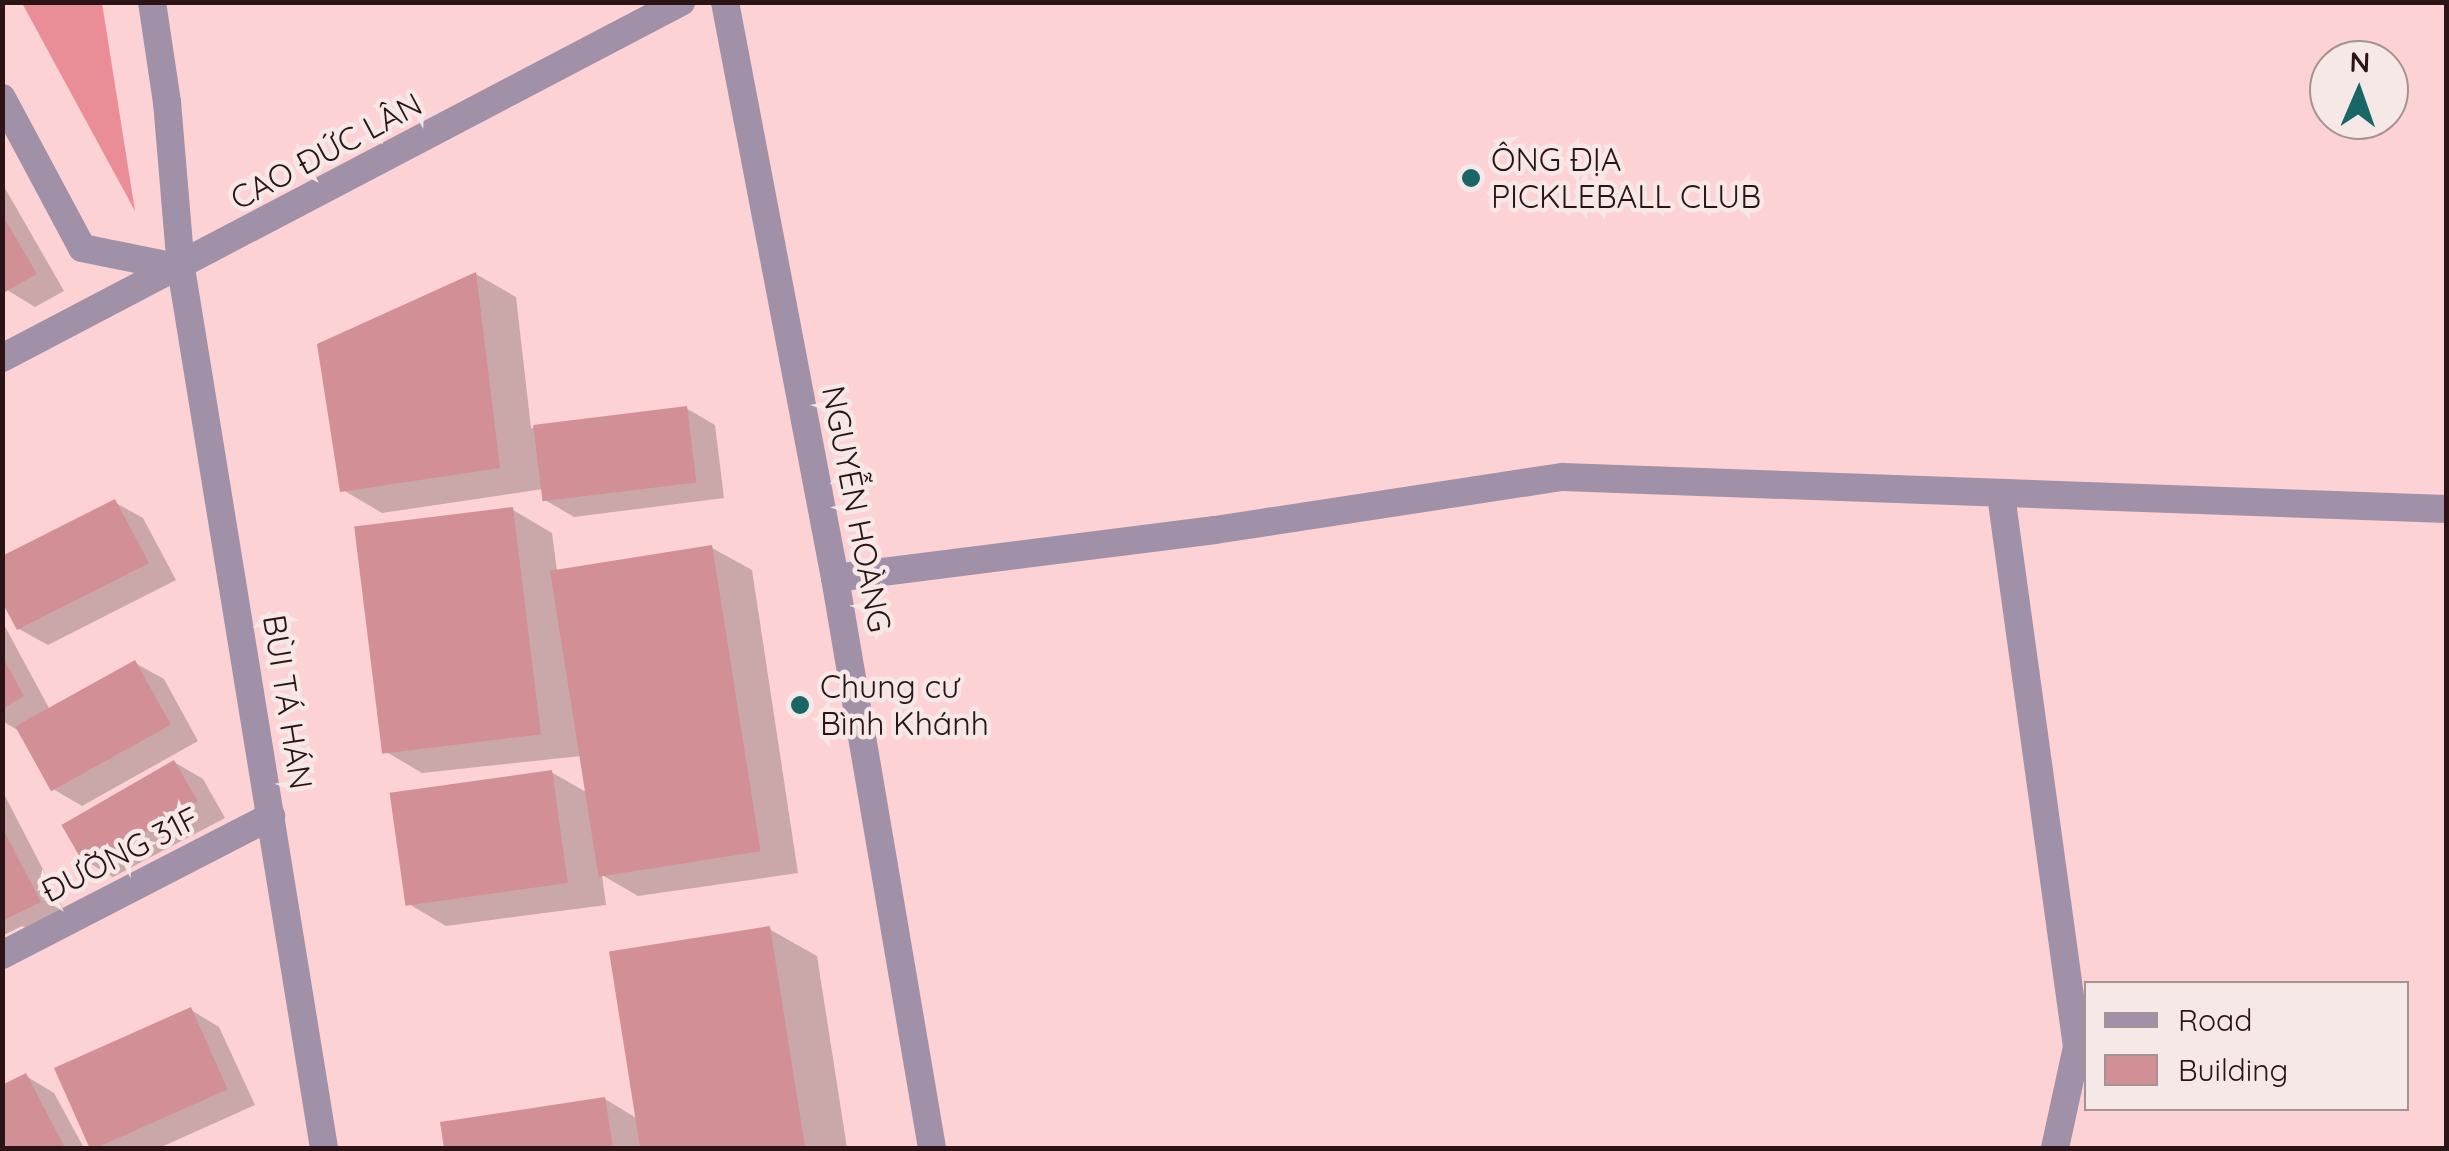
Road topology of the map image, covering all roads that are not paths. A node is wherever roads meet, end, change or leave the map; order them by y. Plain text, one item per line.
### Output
1 (152, 2) edge
2 (680, 2) edge
3 (724, 2) edge
4 (2, 98) edge
5 (181, 268) junction
6 (2, 358) edge
7 (2001, 495) junction
8 (2446, 509) edge
9 (835, 578) junction
10 (270, 816) junction
11 (2, 955) edge
12 (324, 1148) edge
13 (932, 1148) edge
14 (2055, 1148) edge

1 - 5 street, BÙI TÁ HÁN
2 - 5 street, CAO ĐỨC LÂN
3 - 9 street, NGUYỄN HOÀNG
4 - 5 street
5 - 6 street, CAO ĐỨC LÂN
5 - 10 street, BÙI TÁ HÁN
7 - 8 street
7 - 9 street
7 - 14 street
9 - 13 street, NGUYỄN HOÀNG
10 - 11 street, ĐƯỜNG 31F
10 - 12 street, BÙI TÁ HÁN

